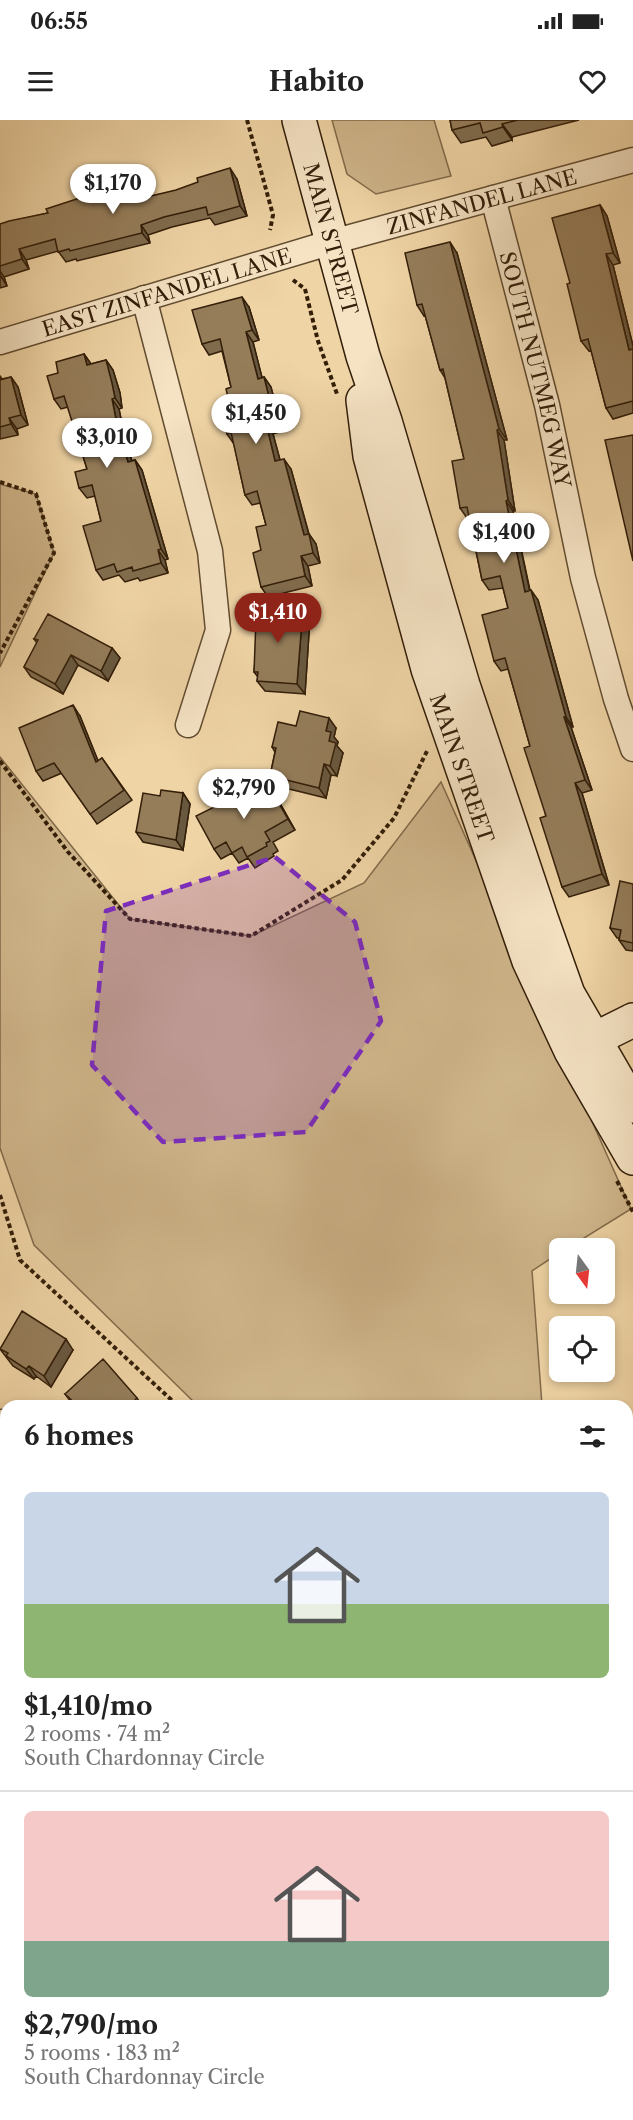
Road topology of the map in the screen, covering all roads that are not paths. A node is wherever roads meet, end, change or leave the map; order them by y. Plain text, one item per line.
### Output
1 (298, 120) edge
2 (633, 160) edge
3 (493, 198) junction
4 (332, 242) junction
5 (144, 298) junction
6 (0, 342) edge
7 (188, 725) dead end
8 (633, 749) edge
9 (633, 1020) edge
10 (583, 1045) junction
11 (633, 1107) edge
12 (633, 1158) edge

1 - 4 street, MAIN STREET
2 - 3 street, ZINFANDEL LANE
3 - 4 street, ZINFANDEL LANE
3 - 8 street, SOUTH NUTMEG WAY
4 - 5 street, EAST ZINFANDEL LANE
4 - 10 street, MAIN STREET
5 - 6 street, EAST ZINFANDEL LANE
5 - 7 street
9 - 10 street
10 - 11 street, MAIN STREET
10 - 12 street, MAIN STREET

